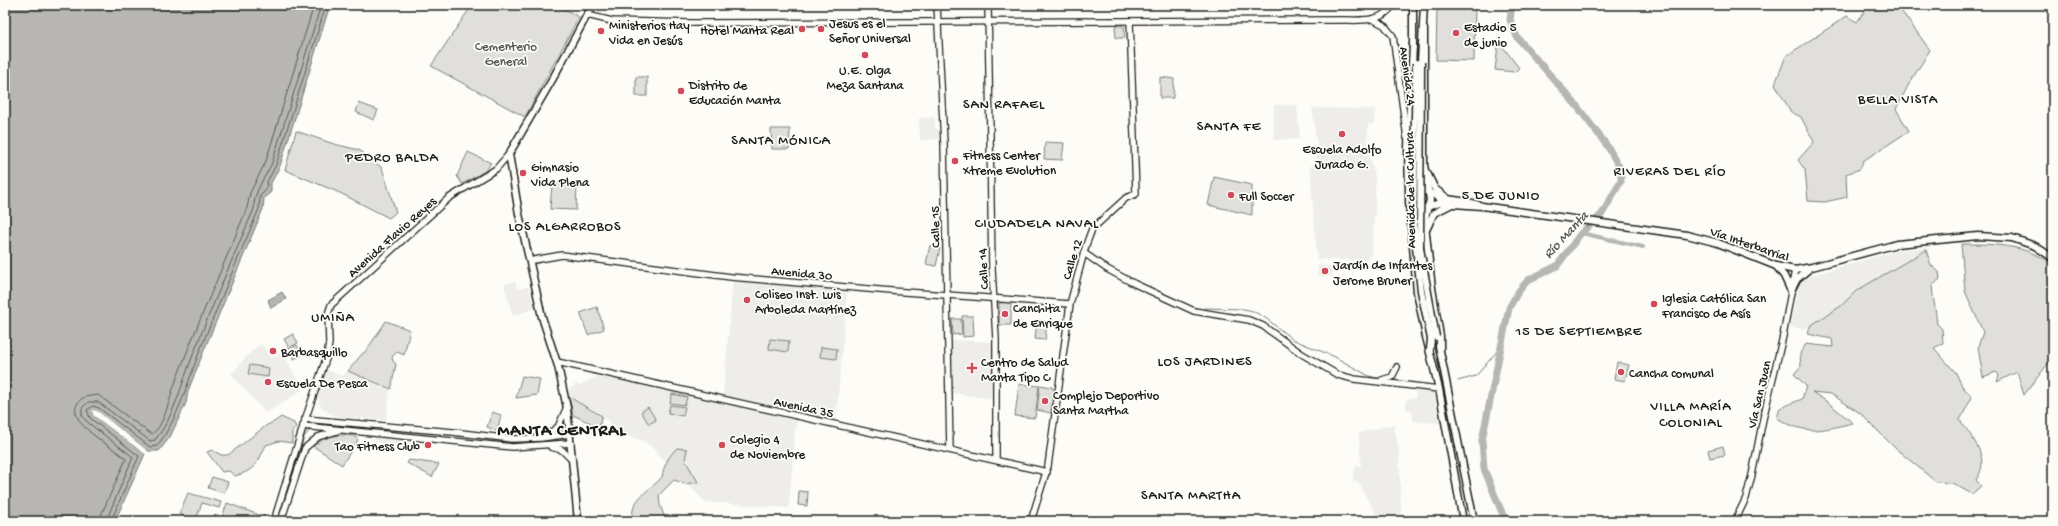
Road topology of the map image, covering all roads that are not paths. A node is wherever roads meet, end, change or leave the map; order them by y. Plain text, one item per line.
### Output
1 (594, 5) edge
2 (938, 5) edge
3 (988, 5) edge
4 (1392, 5) edge
5 (1413, 5) edge
6 (1424, 5) edge
7 (587, 15) junction
8 (1371, 19) junction
9 (1130, 21) junction
10 (939, 22) junction
11 (988, 22) junction
12 (1424, 29) junction
13 (1413, 45) junction
14 (1418, 63) junction
15 (1408, 147) junction
16 (510, 154) junction
17 (1424, 165) junction
18 (1429, 194) junction
19 (1409, 197) junction
20 (1451, 202) junction
21 (1428, 206) junction
22 (1425, 240) junction
23 (1084, 253) junction
24 (2053, 258) edge
25 (534, 260) dead end
26 (1776, 266) junction
27 (1812, 267) junction
28 (1795, 270) junction
29 (1791, 291) junction
30 (947, 295) junction
31 (995, 298) junction
32 (1070, 304) junction
33 (1440, 348) junction
34 (1430, 349) junction
35 (557, 362) junction
36 (1397, 367) dead end
37 (1375, 381) junction
38 (1439, 389) junction
39 (566, 409) junction
40 (305, 419) junction
41 (304, 426) junction
42 (341, 430) junction
43 (570, 434) junction
44 (541, 438) junction
45 (571, 443) junction
46 (545, 446) junction
47 (950, 450) junction
48 (572, 460) junction
49 (996, 460) junction
50 (1047, 472) junction
51 (274, 521) edge
52 (281, 521) edge
53 (578, 521) edge
54 (1031, 521) edge
55 (1463, 521) edge
56 (1474, 521) edge
57 (1735, 521) edge

1 - 7 main road, Avenida Flavio Reyes
2 - 10 main road, Calle 15
3 - 11 main road, Calle 14
4 - 8 main road
5 - 13 main road, Avenida de la Cultura
6 - 12 main road, Avenida de la Cultura
7 - 10 main road
7 - 16 main road, Avenida Flavio Reyes
8 - 9 main road
8 - 15 main road, Avenida 24
9 - 11 main road
9 - 23 main road, Calle 12
10 - 11 main road
10 - 30 main road, Calle 15
11 - 31 main road, Calle 14
12 - 14 main road, Avenida de la Cultura
12 - 17 main road, Avenida de la Cultura
13 - 14 main road, Avenida de la Cultura
13 - 15 main road, Avenida de la Cultura
14 - 33 main road, Avenida de la Cultura, bridge
14 - 34 main road, Avenida de la Cultura, bridge
15 - 19 main road, Avenida de la Cultura
16 - 35 main road
16 - 40 main road, Avenida Flavio Reyes
17 - 18 main road, Avenida de la Cultura
17 - 20 main road
18 - 19 main road
18 - 20 main road, Vía Interbarrial
18 - 21 main road
19 - 21 main road
19 - 34 main road, Avenida de la Cultura
20 - 21 main road, Vía Interbarrial
20 - 22 main road
20 - 26 main road, Vía Interbarrial
21 - 22 main road, Avenida de la Cultura
22 - 33 main road, Avenida de la Cultura
23 - 32 main road, Calle 12
23 - 37 main road
24 - 27 main road, Vía Interbarrial
25 - 30 main road, Avenida 30
26 - 28 main road, Vía Interbarrial
26 - 29 main road
27 - 28 main road, Vía Interbarrial
27 - 29 main road
28 - 29 main road, Vía San Juan
29 - 57 main road, Vía San Juan
30 - 31 main road, Avenida 30
30 - 47 main road, Calle 15
31 - 32 main road, Avenida 30
31 - 49 main road, Calle 14
32 - 50 main road, Calle 12
33 - 56 main road, Avenida de la Cultura
34 - 38 main road, Avenida de la Cultura
35 - 39 main road
35 - 47 main road, Avenida 35
36 - 37 main road
37 - 38 main road
38 - 55 main road, Avenida de la Cultura
39 - 43 main road
39 - 44 main road
40 - 41 main road, Avenida Flavio Reyes
40 - 44 main road
41 - 42 main road
41 - 51 main road, Avenida Flavio Reyes
42 - 46 main road
42 - 52 main road
43 - 44 main road
43 - 45 main road
45 - 46 main road
45 - 48 main road
46 - 48 main road
47 - 49 main road, Avenida 35
48 - 53 main road
49 - 50 main road, Avenida 35
50 - 54 main road, Calle 12

